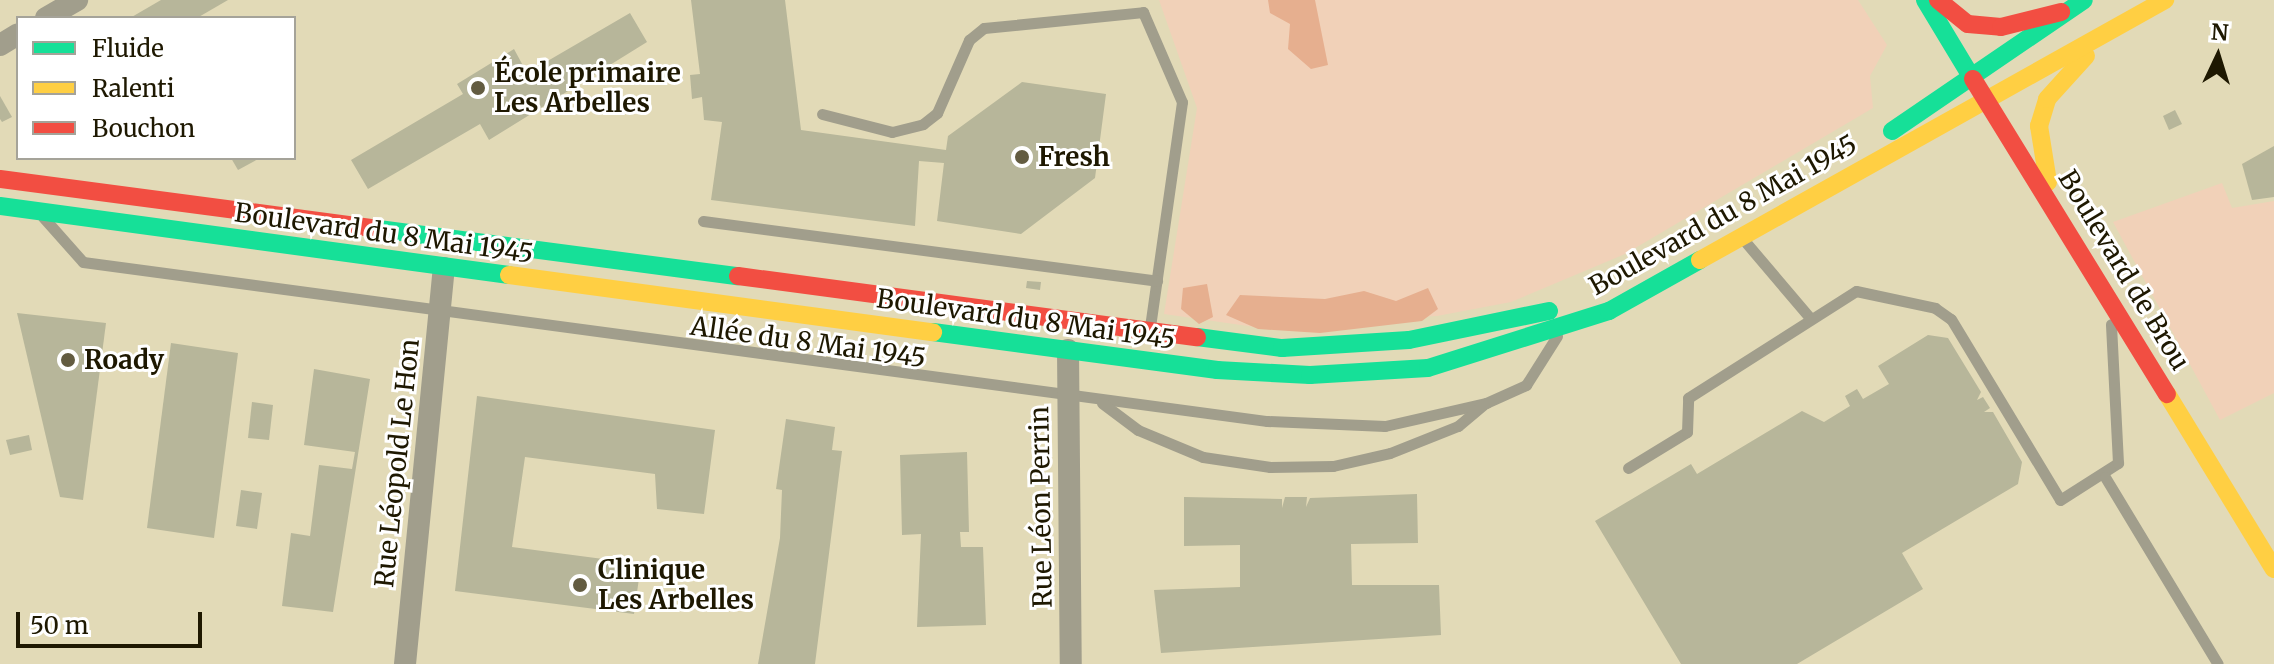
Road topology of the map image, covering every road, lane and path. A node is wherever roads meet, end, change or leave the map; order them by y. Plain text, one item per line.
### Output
1 (77, 0) edge
2 (1925, 0) edge
3 (1938, 0) edge
4 (2084, 0) edge
5 (2165, 0) edge
6 (2067, 10) junction
7 (49, 16) edge
8 (2123, 25) junction
9 (1969, 73) junction
10 (1987, 98) junction
11 (822, 114) dead end
12 (1, 179) edge
13 (2053, 203) junction
14 (0, 206) edge
15 (40, 211) junction
16 (703, 221) dead end
17 (1741, 237) junction
18 (444, 268) junction
19 (1157, 281) junction
20 (2109, 295) junction
21 (440, 315) junction
22 (1810, 318) junction
23 (1561, 329) junction
24 (1148, 334) junction
25 (1068, 350) junction
26 (1068, 399) junction
27 (1101, 402) junction
28 (1486, 403) junction
29 (1628, 468) dead end
30 (2105, 477) junction
31 (2274, 569) edge
32 (405, 664) edge
33 (1071, 664) edge
34 (2218, 664) edge

1 - 7 street
2 - 9 main road, Boulevard de Brou
3 - 6 main road
4 - 6 main road
5 - 8 main road
6 - 9 main road, Boulevard du 8 Mai 1945
8 - 10 main road, Boulevard du 8 Mai 1945
8 - 13 main road
9 - 10 main road, Boulevard de Brou
9 - 24 main road, Boulevard du 8 Mai 1945
10 - 13 main road, Boulevard de Brou
10 - 17 main road, Boulevard du 8 Mai 1945
11 - 19 lane
12 - 24 main road, Boulevard du 8 Mai 1945
13 - 20 main road, Boulevard de Brou
14 - 15 main road, Boulevard du 8 Mai 1945
15 - 18 main road, Boulevard du 8 Mai 1945
15 - 21 lane, Allée du 8 Mai 1945
16 - 19 lane
17 - 22 lane
17 - 23 main road, Boulevard du 8 Mai 1945
18 - 21 street, Rue Léopold Le Hon
18 - 25 main road, Boulevard du 8 Mai 1945
19 - 24 lane
20 - 30 lane
20 - 31 main road, Boulevard de Brou
21 - 26 lane, Allée du 8 Mai 1945
21 - 32 street, Rue Léopold Le Hon
22 - 29 lane
22 - 30 lane
23 - 25 main road, Boulevard du 8 Mai 1945
23 - 28 lane, Allée du 8 Mai 1945
25 - 26 street, Rue Léon Perrin
26 - 27 lane, Allée du 8 Mai 1945
26 - 33 street, Rue Léon Perrin
27 - 28 lane, Allée du 8 Mai 1945
27 - 28 lane
30 - 34 lane

